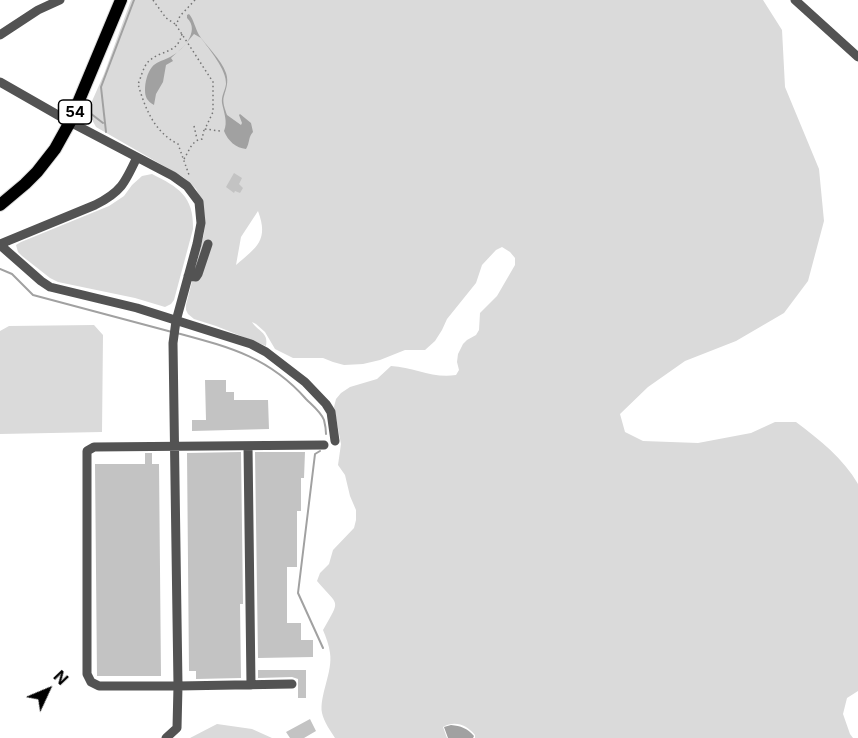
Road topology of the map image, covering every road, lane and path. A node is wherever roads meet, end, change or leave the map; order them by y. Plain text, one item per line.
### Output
1 (60, 0) edge
2 (121, 0) edge
3 (153, 0) edge
4 (195, 0) edge
5 (795, 0) edge
6 (160, 1) edge
7 (159, 7) junction
8 (176, 25) junction
9 (182, 34) junction
10 (0, 35) edge
11 (858, 57) edge
12 (0, 82) edge
13 (70, 122) junction
14 (194, 126) dead end
15 (204, 129) junction
16 (220, 131) dead end
17 (197, 140) junction
18 (137, 157) junction
19 (184, 159) junction
20 (190, 180) dead end
21 (0, 206) edge
22 (0, 244) edge
23 (208, 244) dead end
24 (188, 276) junction
25 (176, 321) junction
26 (335, 441) dead end
27 (324, 445) dead end
28 (174, 446) junction
29 (248, 446) junction
30 (292, 684) dead end
31 (250, 685) junction
32 (178, 686) junction
33 (166, 738) edge

1 - 10 street
2 - 13 highway, 54
3 - 7 path
4 - 8 path
5 - 11 street
6 - 7 path
7 - 8 path
8 - 9 path
9 - 15 path
9 - 19 path
12 - 13 street
13 - 18 street
13 - 21 highway, 54
14 - 17 path
15 - 16 path
15 - 17 path
17 - 19 path
18 - 22 street
18 - 24 street
19 - 20 path
22 - 25 street
23 - 24 street
24 - 25 street
25 - 26 street
25 - 28 street
27 - 29 street
28 - 29 street
28 - 32 street
28 - 32 street
29 - 31 street
30 - 31 street
31 - 32 street
32 - 33 street

